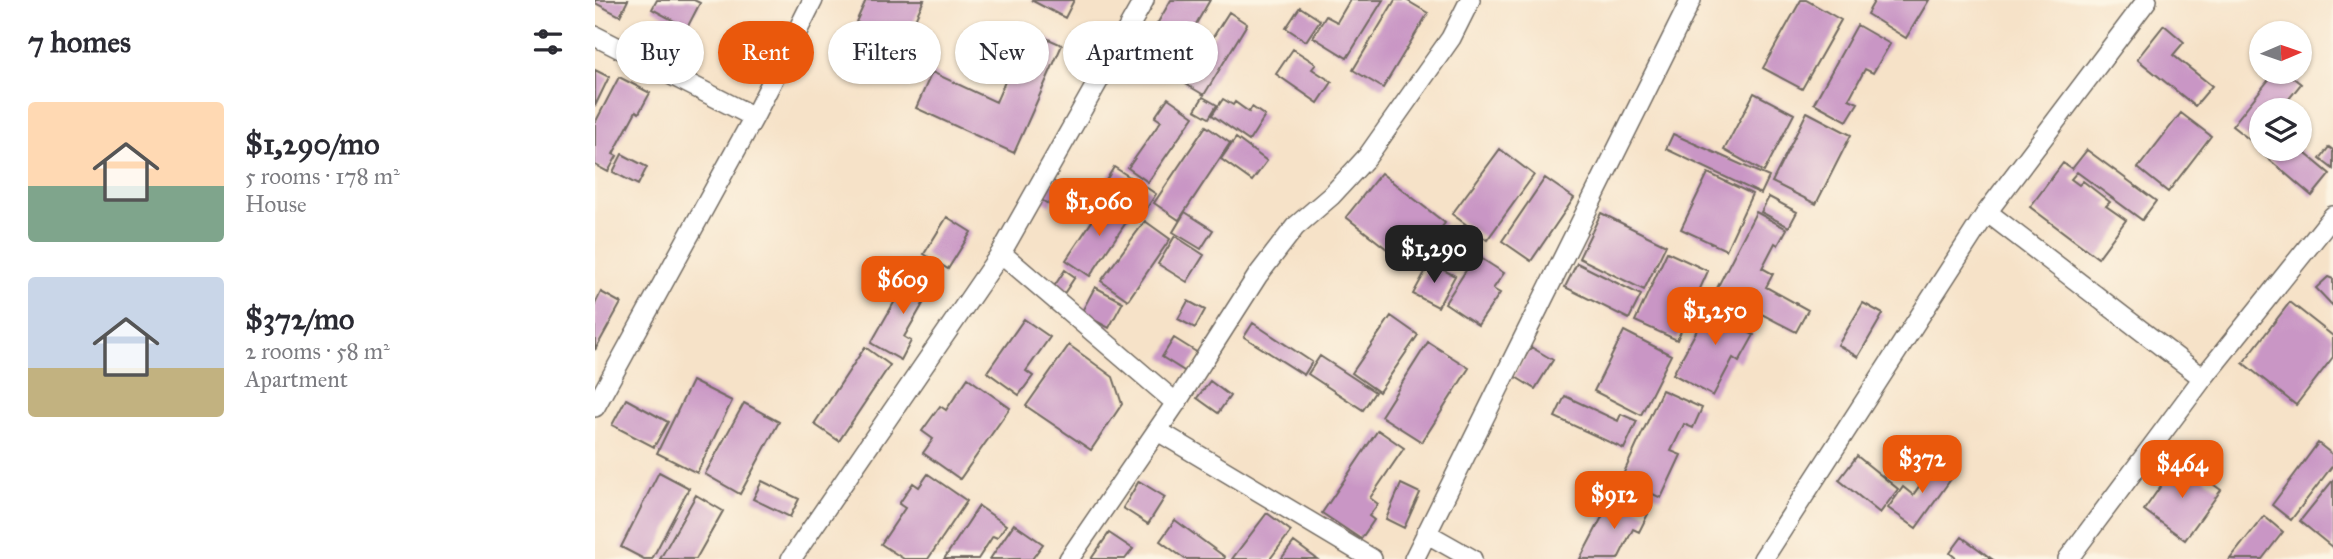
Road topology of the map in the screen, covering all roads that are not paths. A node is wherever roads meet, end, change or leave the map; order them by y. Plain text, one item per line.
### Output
1 (813, 0) edge
2 (1144, 0) edge
3 (1470, 0) edge
4 (1691, 0) edge
5 (2147, 0) edge
6 (595, 36) edge
7 (754, 117) junction
8 (1987, 212) junction
9 (2333, 216) edge
10 (1001, 253) junction
11 (2203, 378) junction
12 (1176, 403) junction
13 (595, 407) edge
14 (1158, 431) junction
15 (1426, 533) junction
16 (790, 559) edge
17 (1069, 559) edge
18 (1372, 559) edge
19 (1414, 559) edge
20 (1472, 559) edge
21 (1763, 559) edge
22 (2068, 559) edge

1 - 7 street
2 - 10 street
3 - 12 street
4 - 15 street
5 - 8 street
6 - 7 street
7 - 13 street
8 - 11 street
8 - 21 street
9 - 11 street
10 - 12 street
10 - 16 street
11 - 22 street
12 - 14 street
14 - 17 street
14 - 18 street
15 - 19 street
15 - 20 street

